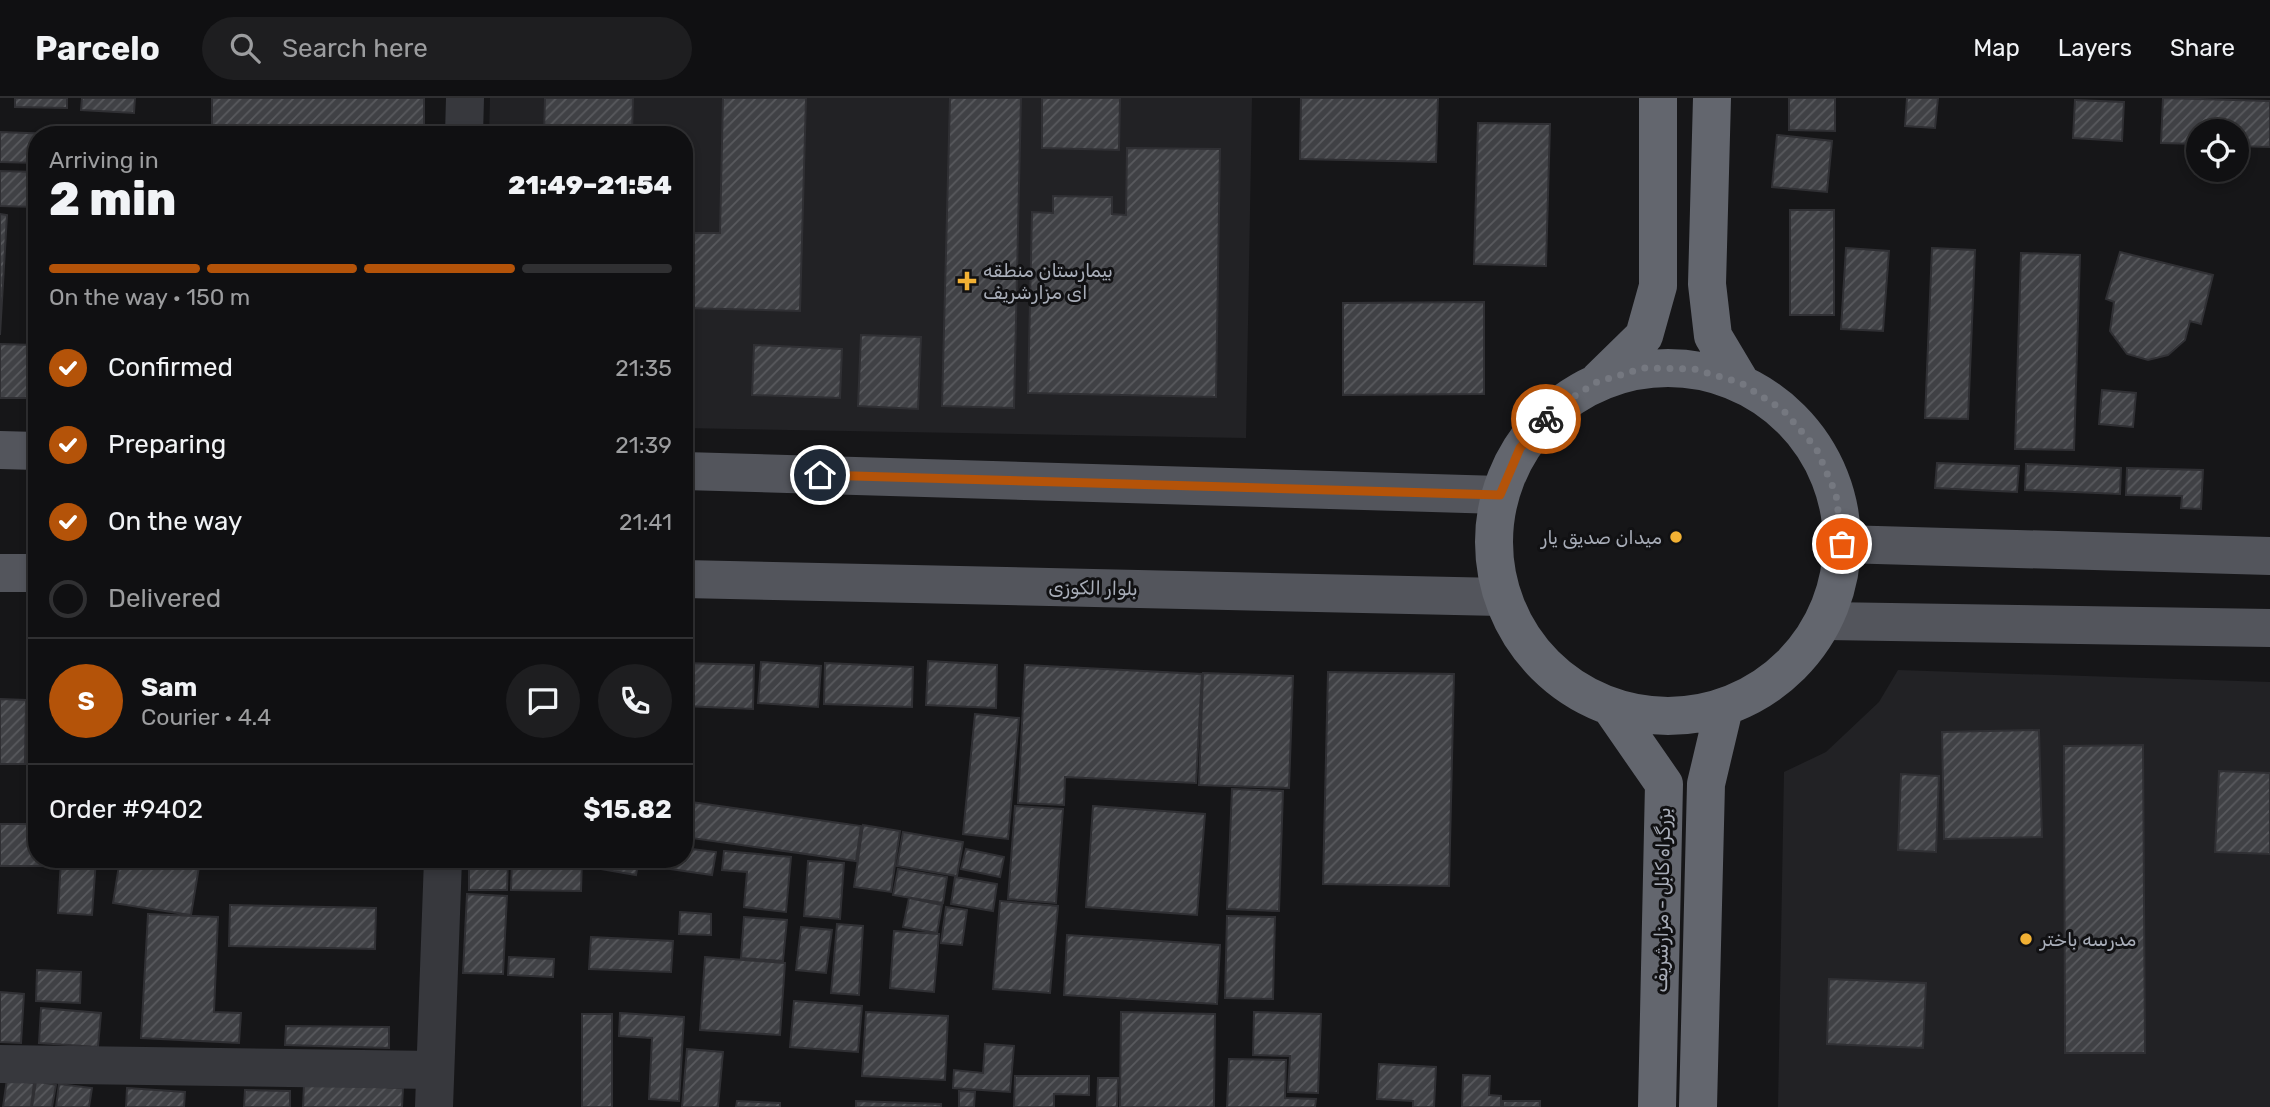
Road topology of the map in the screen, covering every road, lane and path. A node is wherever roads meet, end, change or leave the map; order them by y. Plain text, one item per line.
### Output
1 (465, 98) edge
2 (1658, 98) edge
3 (1712, 98) edge
4 (464, 126) edge
5 (1597, 382) junction
6 (1741, 383) junction
7 (0, 450) edge
8 (28, 451) edge
9 (693, 471) edge
10 (1500, 495) junction
11 (1842, 544) junction
12 (2270, 556) edge
13 (0, 573) edge
14 (28, 573) edge
15 (693, 579) edge
16 (1501, 597) junction
17 (1828, 621) junction
18 (2270, 628) edge
19 (1724, 708) junction
20 (1612, 709) junction
21 (443, 868) edge
22 (0, 1065) edge
23 (434, 1089) edge
24 (1657, 1107) edge
25 (1698, 1107) edge

1 - 4 street
2 - 5 highway
3 - 6 highway
5 - 6 highway
5 - 10 highway
6 - 11 highway
7 - 8 main road
9 - 10 main road
10 - 16 highway
11 - 12 main road
11 - 17 highway
13 - 14 main road
15 - 16 main road, بلوار الکوزی
16 - 20 highway
17 - 18 main road
17 - 19 highway
19 - 20 highway
19 - 25 highway
20 - 24 highway, بزرگراه کابل - مزارشریف
21 - 23 street
22 - 23 street

